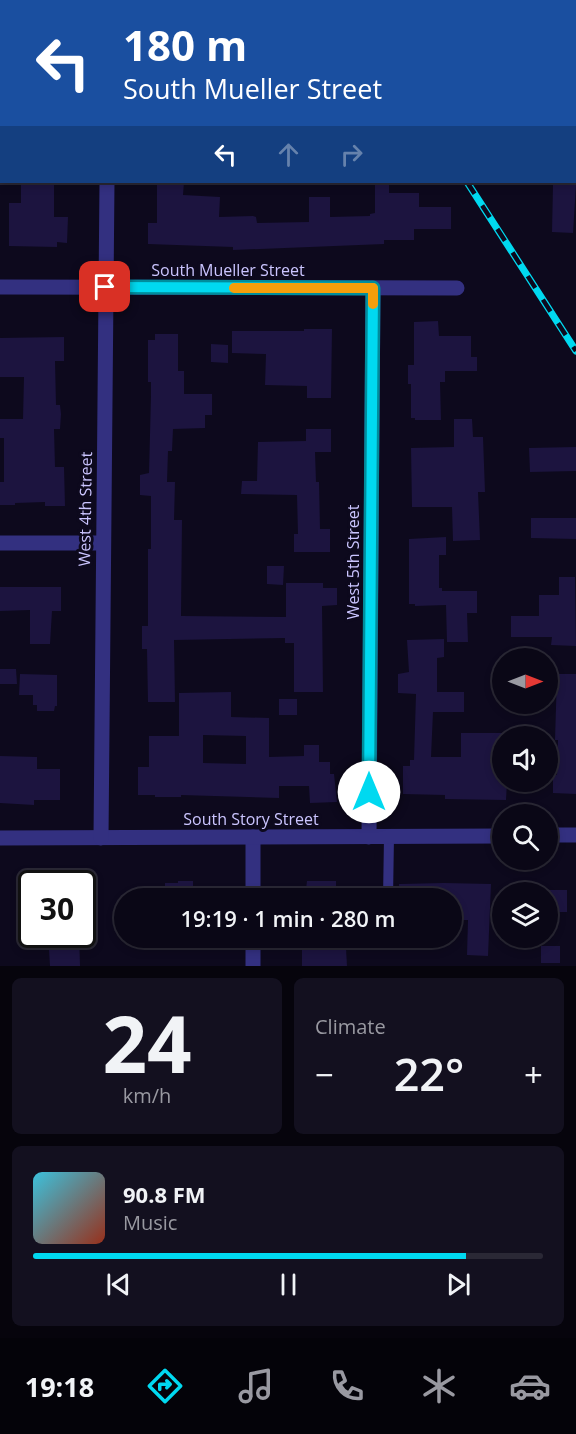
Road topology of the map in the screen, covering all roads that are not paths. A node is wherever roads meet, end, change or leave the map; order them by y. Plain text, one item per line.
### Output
1 (107, 183) edge
2 (0, 287) edge
3 (105, 287) junction
4 (373, 288) junction
5 (457, 288) dead end
6 (0, 543) edge
7 (102, 543) junction
8 (558, 835) edge
9 (576, 835) edge
10 (492, 836) edge
11 (253, 837) junction
12 (369, 837) junction
13 (389, 837) junction
14 (0, 838) edge
15 (100, 838) junction
16 (253, 888) edge
17 (388, 888) edge
18 (253, 948) edge
19 (253, 966) edge

1 - 3 street, West 4th Street
2 - 3 street, South Mueller Street
3 - 4 street, South Mueller Street
3 - 7 street, West 4th Street
4 - 5 street, South Mueller Street
4 - 12 street, West 5th Street
6 - 7 street
7 - 15 street, West 4th Street
8 - 9 street
10 - 13 street, South Story Street
11 - 12 street, South Story Street
11 - 15 street, South Story Street
11 - 16 street
12 - 13 street, South Story Street
13 - 17 lane
14 - 15 street, South Story Street
18 - 19 street

